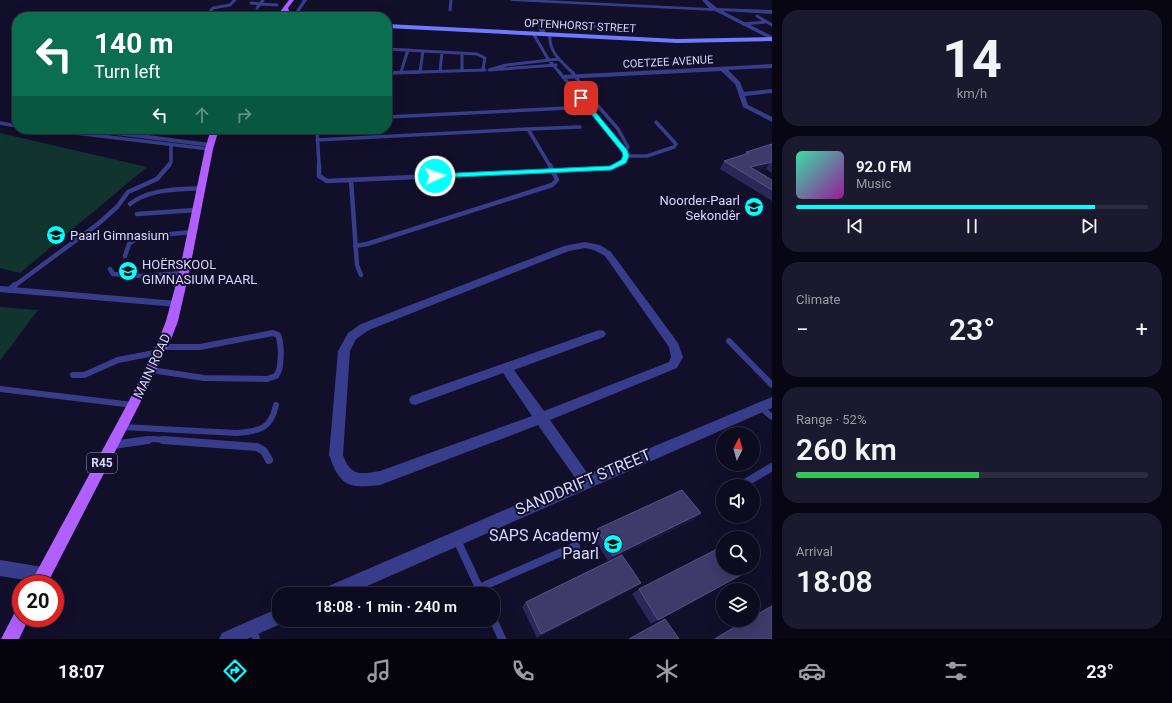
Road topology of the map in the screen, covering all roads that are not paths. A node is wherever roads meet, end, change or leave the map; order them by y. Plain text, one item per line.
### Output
1 (235, 0) edge
2 (263, 0) edge
3 (292, 0) edge
4 (305, 0) edge
5 (451, 0) edge
6 (512, 0) edge
7 (704, 0) edge
8 (569, 1) edge
9 (602, 2) edge
10 (250, 3) dead end
11 (260, 4) junction
12 (277, 5) dead end
13 (257, 8) dead end
14 (286, 8) junction
15 (714, 9) junction
16 (450, 10) dead end
17 (209, 12) edge
18 (283, 12) edge
19 (287, 12) edge
20 (296, 12) edge
21 (772, 12) edge
22 (757, 16) dead end
23 (766, 22) junction
24 (743, 24) junction
25 (772, 25) edge
26 (392, 26) edge
27 (620, 27) dead end
28 (533, 33) junction
29 (542, 34) junction
30 (550, 34) junction
31 (772, 38) edge
32 (392, 49) edge
33 (408, 50) junction
34 (422, 51) junction
35 (442, 52) junction
36 (462, 54) junction
37 (548, 59) junction
38 (559, 59) junction
39 (564, 64) junction
40 (553, 65) junction
41 (772, 67) edge
42 (723, 69) junction
43 (462, 70) junction
44 (483, 70) junction
45 (489, 70) junction
46 (440, 71) junction
47 (401, 72) junction
48 (420, 72) junction
49 (392, 73) edge
50 (576, 77) junction
51 (564, 78) junction
52 (772, 91) edge
53 (742, 94) junction
54 (589, 107) junction
55 (392, 117) edge
56 (772, 120) edge
57 (656, 122) dead end
58 (0, 123) edge
59 (12, 125) edge
60 (580, 127) dead end
61 (528, 129) junction
62 (77, 134) edge
63 (119, 134) edge
64 (214, 134) edge
65 (317, 134) edge
66 (317, 140) junction
67 (171, 145) junction
68 (210, 147) junction
69 (625, 154) junction
70 (554, 170) junction
71 (350, 180) junction
72 (202, 188) junction
73 (130, 204) dead end
74 (196, 210) junction
75 (137, 214) dead end
76 (192, 232) junction
77 (355, 246) junction
78 (125, 256) dead end
79 (110, 269) dead end
80 (184, 273) junction
81 (361, 275) dead end
82 (0, 289) edge
83 (9, 290) junction
84 (177, 304) junction
85 (600, 334) dead end
86 (729, 341) dead end
87 (161, 350) junction
88 (506, 368) junction
89 (151, 370) junction
90 (73, 375) dead end
91 (772, 385) edge
92 (0, 389) edge
93 (415, 400) dead end
94 (134, 405) junction
95 (276, 405) dead end
96 (766, 405) edge
97 (772, 417) edge
98 (541, 418) junction
99 (122, 427) junction
100 (112, 445) junction
101 (269, 460) dead end
102 (772, 467) edge
103 (752, 479) edge
104 (586, 481) junction
105 (456, 538) junction
106 (576, 546) dead end
107 (0, 568) edge
108 (23, 575) edge
109 (43, 575) edge
110 (346, 587) edge
111 (478, 587) edge
112 (489, 587) edge
113 (272, 621) edge
114 (16, 627) edge
115 (497, 627) edge
116 (255, 633) edge
117 (10, 639) edge
118 (228, 639) edge
119 (502, 639) edge

1 - 17 lane
2 - 11 lane
3 - 14 main road
4 - 20 street
5 - 16 lane
6 - 8 street
7 - 15 street
8 - 9 street
9 - 15 street
10 - 11 lane
11 - 12 lane
11 - 13 lane
14 - 18 main road
14 - 19 main road
15 - 21 street
15 - 24 street
22 - 23 lane
23 - 24 lane
23 - 25 lane
24 - 31 street
26 - 28 main road, OPTENHORST STREET
27 - 29 street
28 - 29 main road, OPTENHORST STREET
28 - 37 lane
29 - 30 main road, OPTENHORST STREET
30 - 31 main road, OPTENHORST STREET
30 - 38 lane
32 - 33 lane
33 - 34 lane
33 - 47 lane
34 - 35 lane
34 - 48 lane
35 - 36 lane
35 - 46 lane
36 - 43 lane
36 - 44 lane
37 - 38 lane
37 - 40 lane
37 - 45 lane
38 - 39 lane
39 - 40 lane
39 - 50 lane
40 - 45 lane
40 - 51 lane
41 - 42 street, COETZEE AVENUE
42 - 50 street, COETZEE AVENUE
42 - 53 street
43 - 44 lane
43 - 46 lane
44 - 45 lane
46 - 48 lane
47 - 48 lane
47 - 49 lane
50 - 51 street, COETZEE AVENUE
50 - 69 lane
51 - 54 lane
52 - 53 street
53 - 56 street
54 - 55 lane
54 - 69 lane
57 - 69 lane
58 - 59 lane
60 - 61 lane
61 - 66 lane
61 - 70 lane
62 - 67 lane
63 - 68 street
64 - 68 main road, MAIN ROAD / R45
65 - 66 lane
66 - 71 lane
67 - 68 lane
67 - 83 lane
68 - 72 main road, MAIN ROAD / R45
69 - 70 lane
70 - 71 lane
70 - 77 lane
71 - 77 lane
72 - 73 lane
72 - 74 main road, MAIN ROAD / R45
74 - 75 lane
74 - 76 main road, MAIN ROAD / R45
76 - 78 lane
76 - 80 main road, MAIN ROAD / R45
77 - 81 lane
79 - 80 lane
80 - 84 main road, MAIN ROAD / R45
82 - 83 lane
83 - 84 lane
84 - 87 main road, MAIN ROAD / R45
85 - 88 street
86 - 91 lane
87 - 89 main road, MAIN ROAD / R45
87 - 89 lane
87 - 90 lane
88 - 93 street
88 - 98 street
89 - 94 main road, MAIN ROAD / R45
92 - 94 lane
94 - 99 main road, MAIN ROAD / R45
95 - 99 lane
96 - 97 lane
96 - 104 street, SANDDRIFT STREET
98 - 98 street
98 - 104 street
99 - 100 main road, MAIN ROAD / R45
100 - 101 lane
100 - 109 main road, MAIN ROAD / R45
102 - 103 lane
104 - 105 street, SANDDRIFT STREET
105 - 110 street, SANDDRIFT STREET
105 - 111 lane
106 - 112 lane
107 - 108 street
113 - 116 street
114 - 117 main road
115 - 119 lane
116 - 118 street

